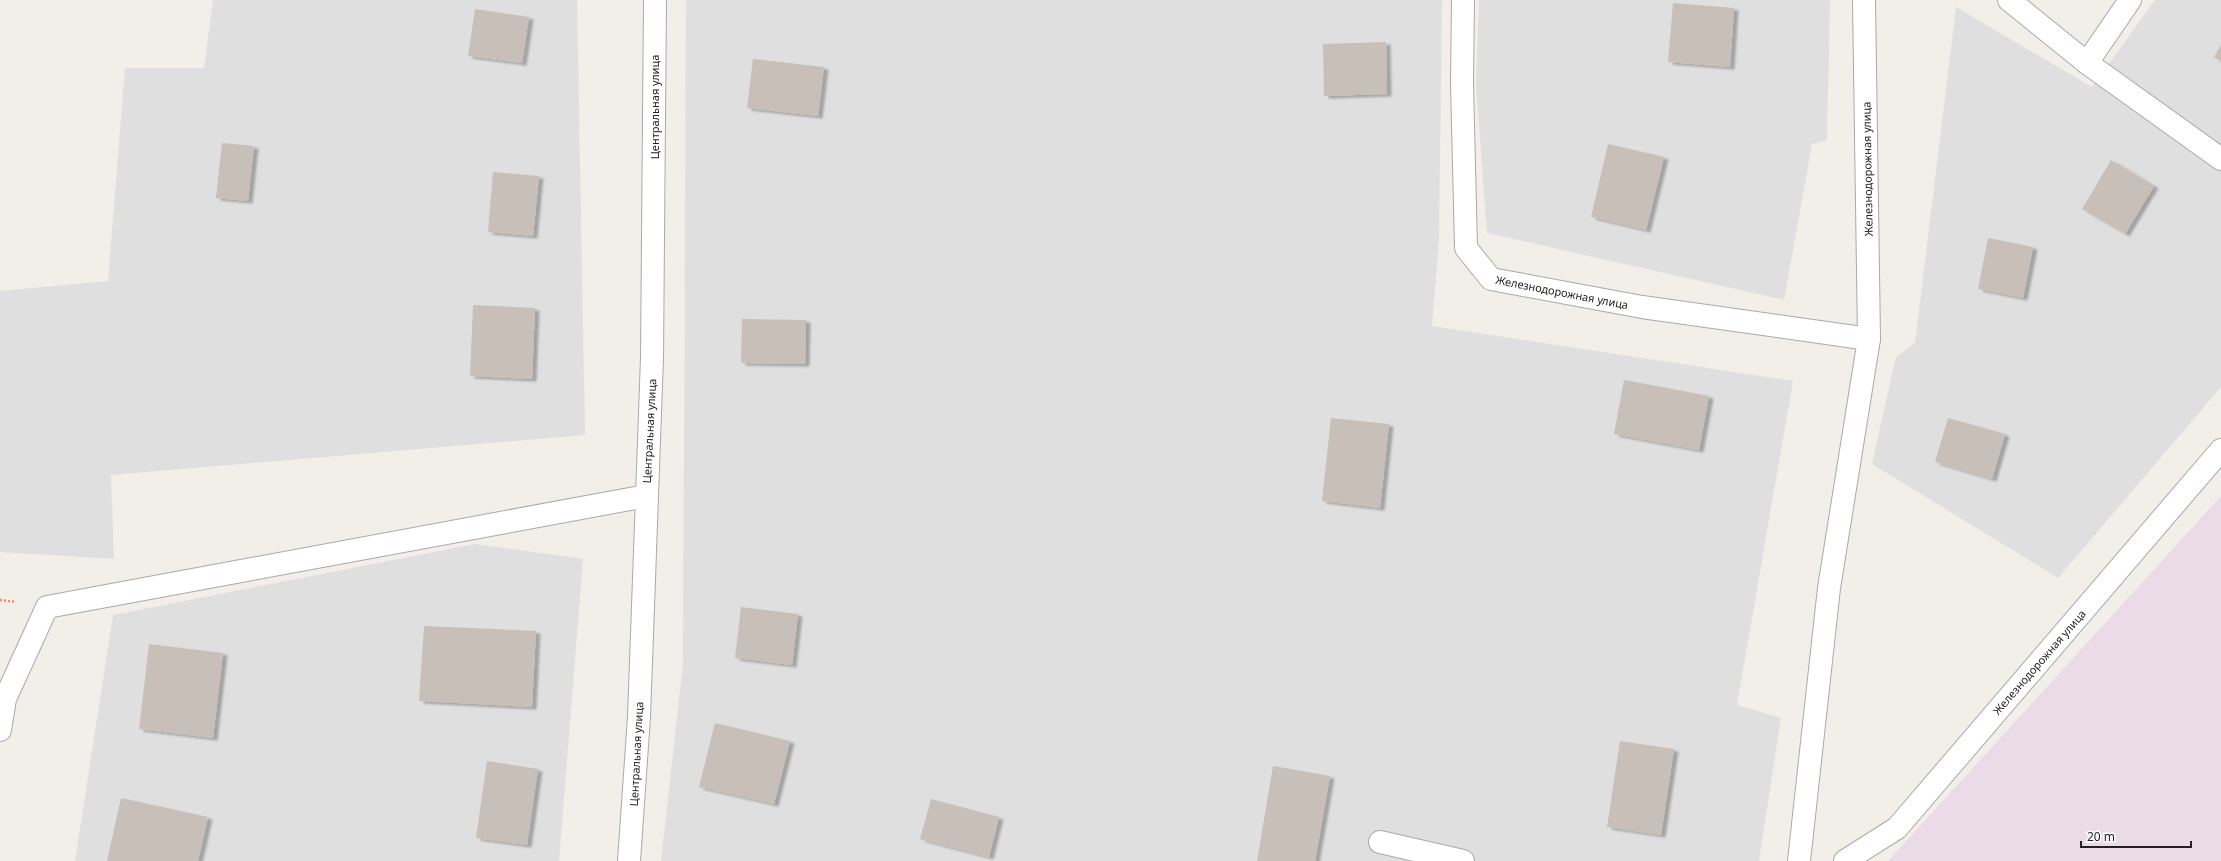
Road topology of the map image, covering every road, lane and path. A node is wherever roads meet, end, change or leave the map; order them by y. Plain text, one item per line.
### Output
1 (655, 0) edge
2 (1463, 0) edge
3 (1864, 0) edge
4 (2009, 0) edge
5 (2130, 0) edge
6 (2087, 63) junction
7 (2221, 159) edge
8 (1869, 338) junction
9 (2221, 450) edge
10 (646, 496) junction
11 (0, 730) edge
12 (1380, 842) dead end
13 (629, 861) edge
14 (1463, 861) edge
15 (1799, 861) edge
16 (1845, 861) edge

1 - 10 street, Центральная улица
2 - 8 street, Железнодорожная улица
3 - 8 street, Железнодорожная улица
4 - 6 street
5 - 6 street
6 - 7 street
8 - 15 street, Железнодорожная улица
9 - 16 street, Железнодорожная улица
10 - 11 street
10 - 13 street, Центральная улица
12 - 14 street

